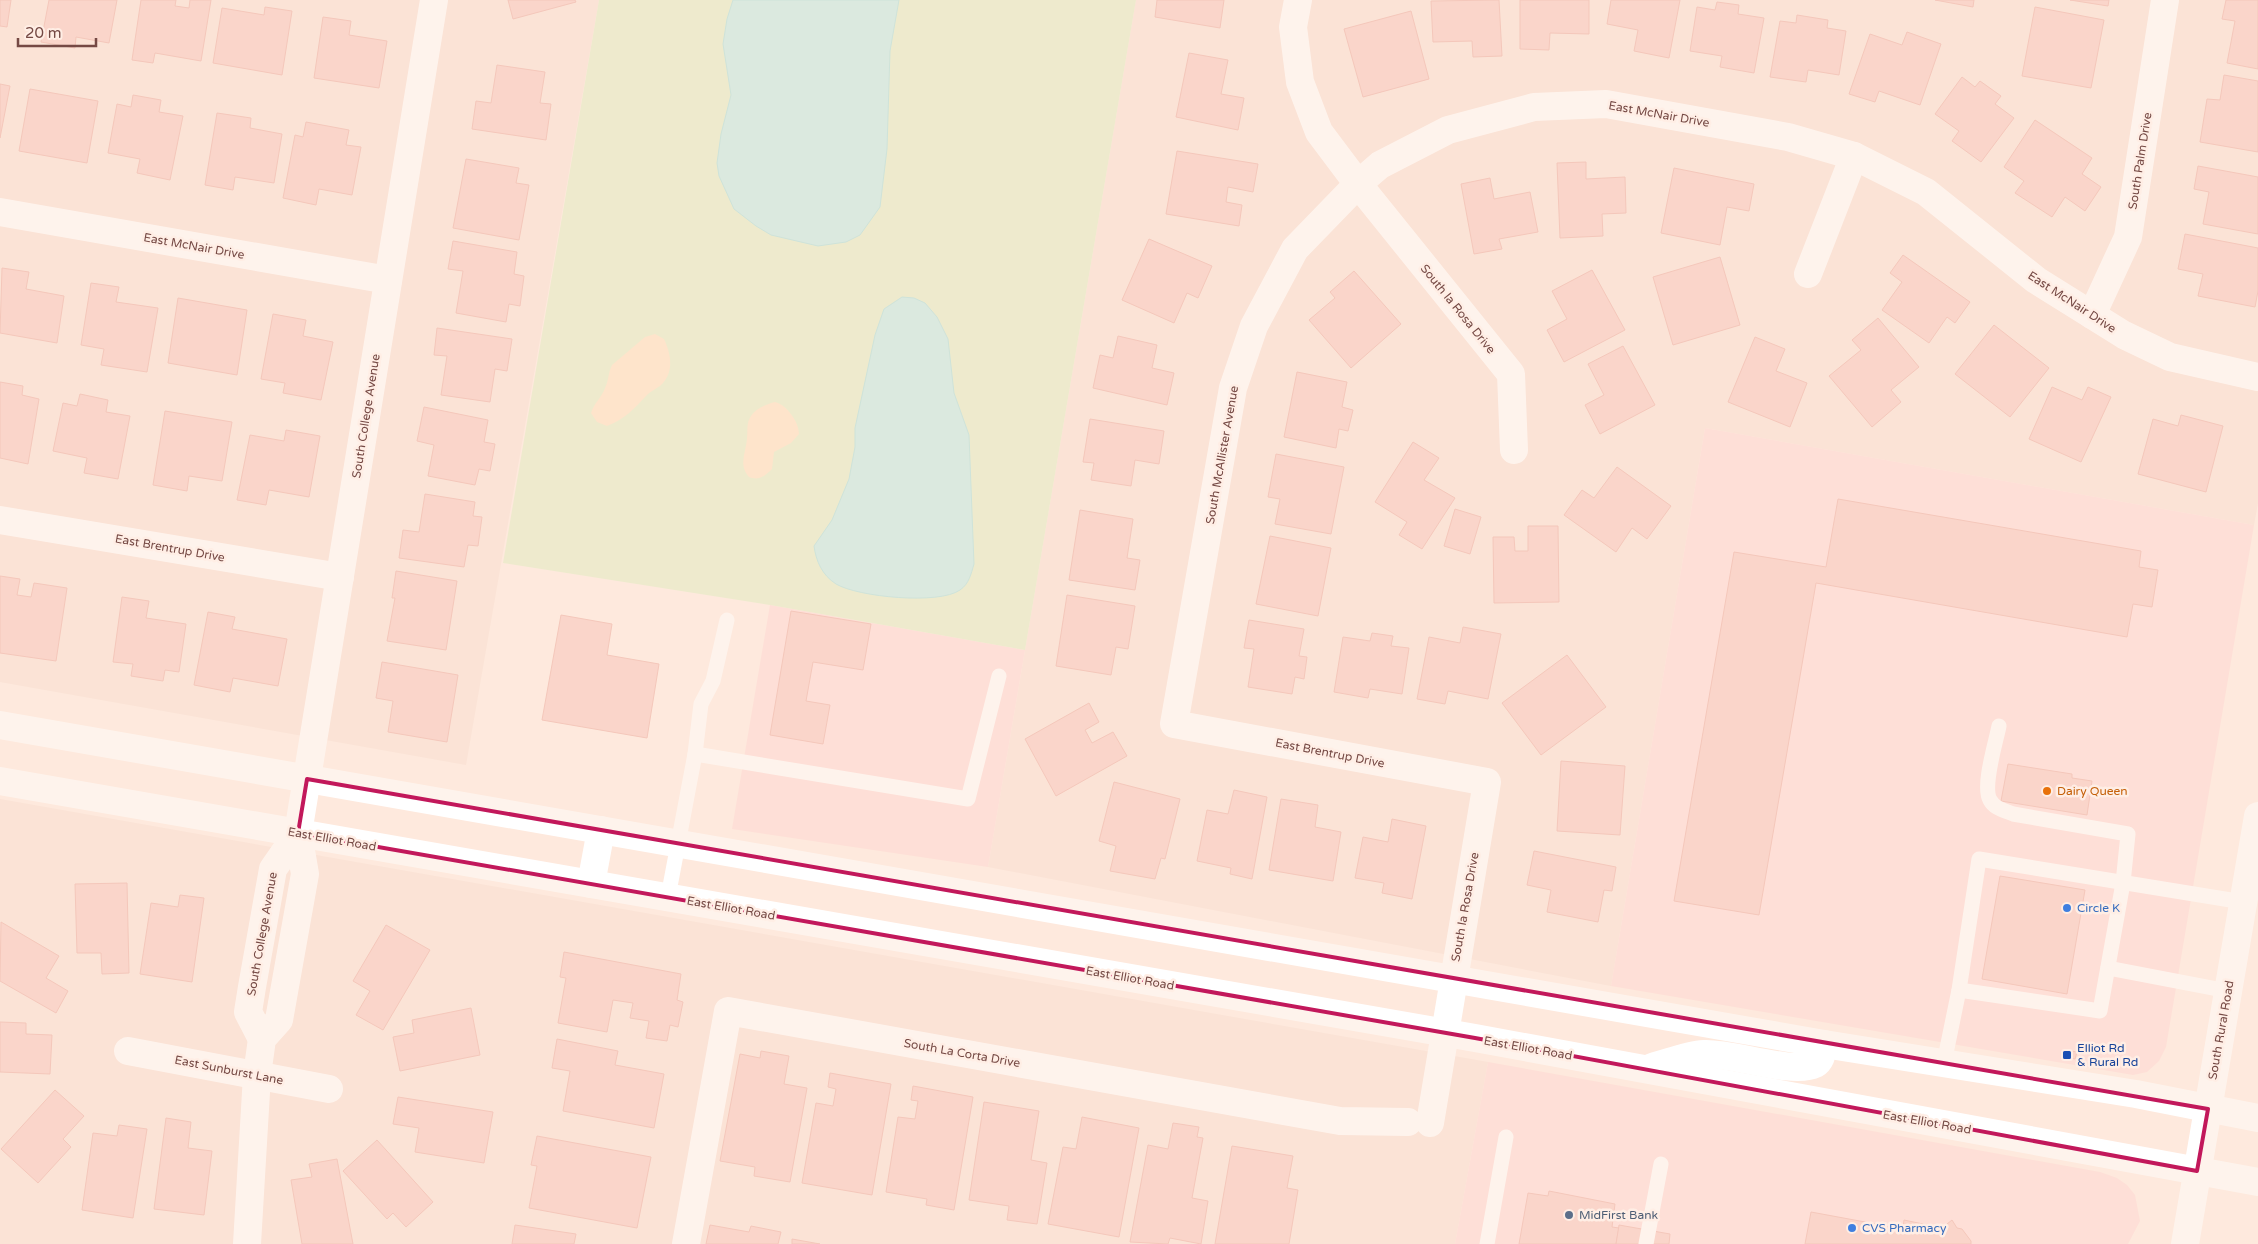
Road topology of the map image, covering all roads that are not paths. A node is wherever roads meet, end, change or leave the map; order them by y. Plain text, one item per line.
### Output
1 (434, 0) edge
2 (1298, 0) edge
3 (2165, 0) edge
4 (1854, 156) junction
5 (1358, 184) junction
6 (0, 212) edge
7 (1808, 274) dead end
8 (388, 280) junction
9 (2092, 315) junction
10 (2258, 377) edge
11 (1514, 450) dead end
12 (0, 520) edge
13 (340, 577) junction
14 (727, 620) dead end
15 (999, 676) dead end
16 (0, 724) edge
17 (1174, 724) joint
18 (1999, 726) dead end
19 (695, 754) junction
20 (307, 779) junction
21 (0, 780) edge
22 (1486, 782) joint
23 (2258, 816) edge
24 (601, 830) junction
25 (298, 833) junction
26 (679, 843) junction
27 (2123, 883) junction
28 (592, 884) junction
29 (668, 897) junction
30 (2243, 902) junction
31 (257, 959) junction
32 (289, 965) junction
33 (2108, 968) junction
34 (1453, 978) junction
35 (1959, 990) junction
36 (2228, 991) junction
37 (1444, 1033) junction
38 (262, 1039) junction
39 (1824, 1044) junction
40 (128, 1051) dead end
41 (1944, 1063) junction
42 (1643, 1069) junction
43 (257, 1075) junction
44 (329, 1089) dead end
45 (2208, 1109) junction
46 (2258, 1118) edge
47 (1419, 1123) joint
48 (1506, 1137) dead end
49 (1660, 1164) dead end
50 (2197, 1171) junction
51 (2258, 1182) edge
52 (246, 1244) edge
53 (686, 1244) edge
54 (1487, 1244) edge
55 (1646, 1244) edge
56 (2185, 1244) edge

1 - 8 street, South College Avenue
2 - 5 street
3 - 9 street, South Palm Drive
4 - 5 street, East McNair Drive
4 - 7 street
4 - 9 street, East McNair Drive
5 - 11 street, South la Rosa Drive
5 - 17 street, South McAllister Avenue
6 - 8 street, East McNair Drive
8 - 13 street, South College Avenue
9 - 10 street, East McNair Drive
12 - 13 street, East Brentrup Drive
13 - 20 street, South College Avenue
14 - 19 lane
15 - 19 lane
16 - 20 street
17 - 22 street, East Brentrup Drive
18 - 27 lane
19 - 26 lane
20 - 24 street
20 - 25 street, South College Avenue
21 - 25 street, East Elliot Road
22 - 34 street, South la Rosa Drive
23 - 30 street, South Rural Road
24 - 26 street
24 - 28 street
25 - 28 street, East Elliot Road
25 - 31 street, South College Avenue
25 - 32 street, South College Avenue
26 - 29 lane
26 - 34 street
27 - 30 lane
27 - 33 lane
27 - 35 lane
28 - 29 street, East Elliot Road
29 - 37 street, East Elliot Road
30 - 36 street, South Rural Road
31 - 32 street
31 - 38 street, South College Avenue
32 - 38 street, South College Avenue
33 - 35 lane
33 - 36 lane
34 - 37 street, South la Rosa Drive
34 - 39 street
35 - 41 lane
36 - 45 street, South Rural Road
37 - 42 street, East Elliot Road
37 - 47 street, South la Rosa Drive
38 - 43 street
39 - 41 street
39 - 42 street
40 - 43 street, East Sunburst Lane
41 - 45 street
42 - 50 street, East Elliot Road
43 - 44 street, East Sunburst Lane
43 - 52 street
45 - 46 street
45 - 50 street, South Rural Road
47 - 53 street, South La Corta Drive
48 - 54 lane
49 - 55 lane
50 - 51 street, East Elliot Road
50 - 56 street, South Rural Road

